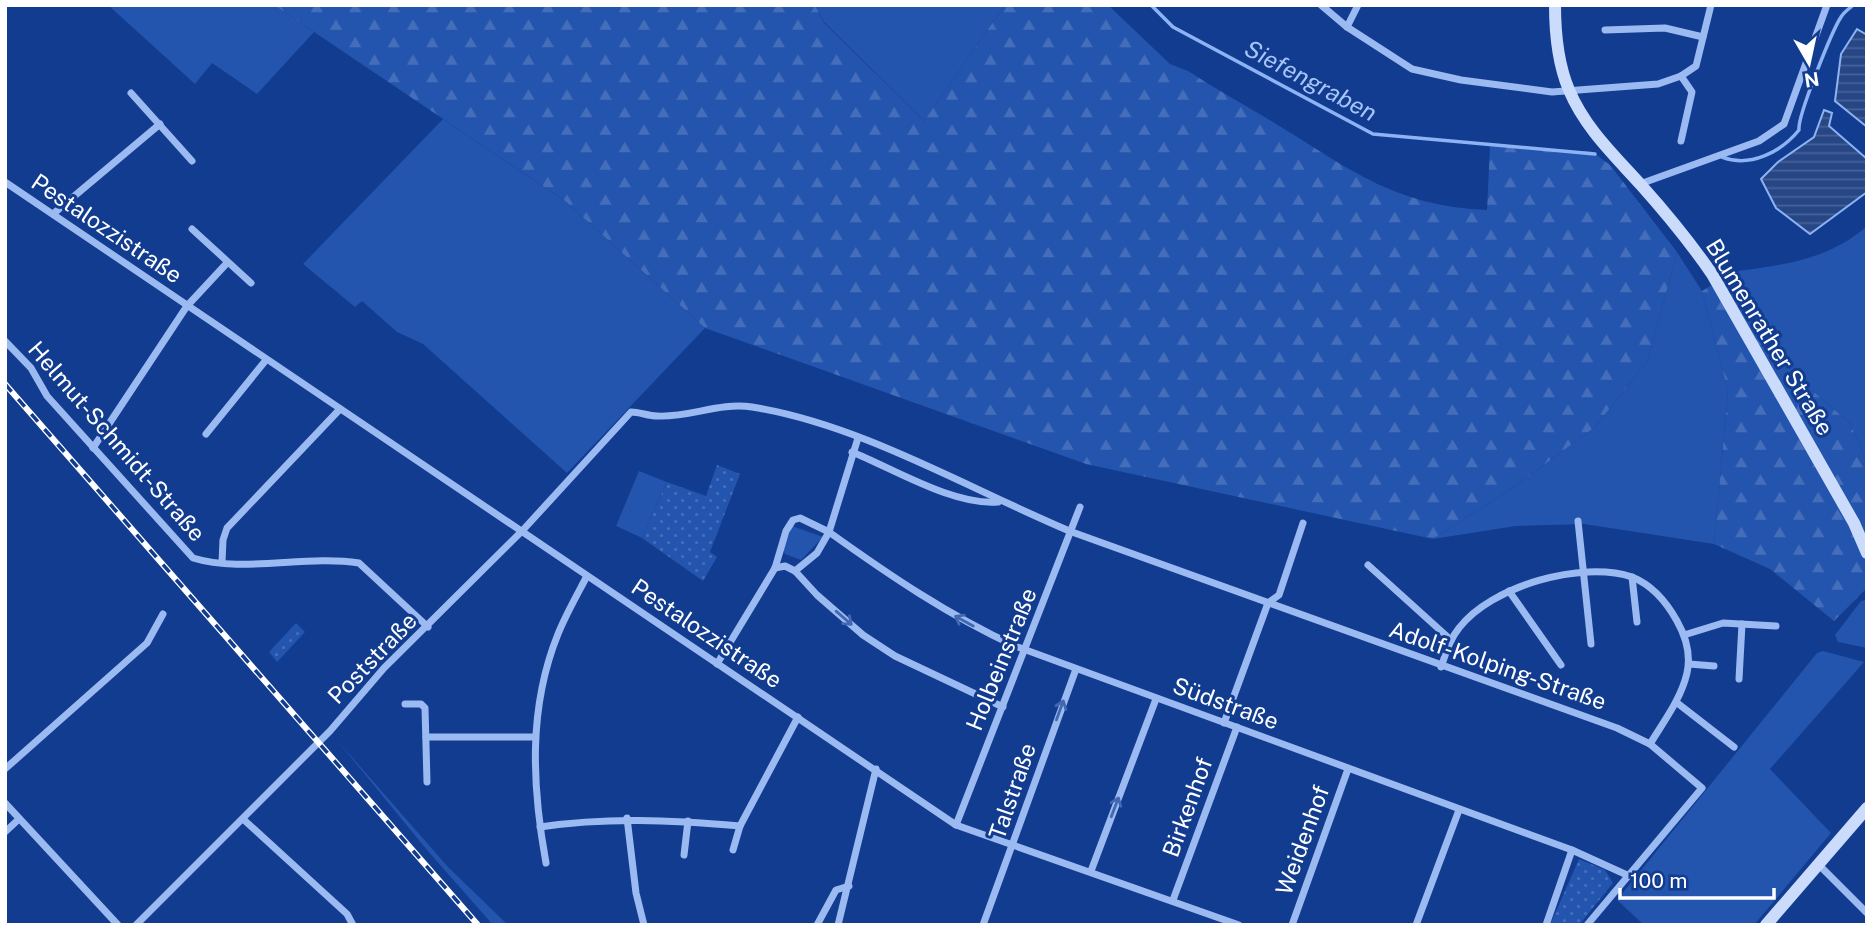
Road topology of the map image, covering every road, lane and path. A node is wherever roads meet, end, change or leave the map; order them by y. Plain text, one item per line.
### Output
1 (1321, 5) edge
2 (1358, 5) edge
3 (1555, 5) edge
4 (1711, 5) edge
5 (1827, 5) edge
6 (1347, 27) junction
7 (1605, 30) dead end
8 (1703, 37) junction
9 (1681, 76) junction
10 (1570, 91) junction
11 (131, 93) dead end
12 (159, 124) junction
13 (1681, 141) dead end
14 (192, 161) dead end
15 (5, 182) edge
16 (1640, 184) junction
17 (53, 214) junction
18 (192, 229) dead end
19 (227, 263) junction
20 (251, 283) dead end
21 (187, 306) junction
22 (6, 341) edge
23 (266, 360) junction
24 (340, 409) junction
25 (631, 412) joint
26 (206, 434) dead end
27 (858, 438) junction
28 (93, 448) junction
29 (852, 452) junction
30 (999, 502) junction
31 (1080, 508) dead end
32 (1578, 521) dead end
33 (1303, 523) dead end
34 (523, 530) junction
35 (1072, 532) junction
36 (829, 533) junction
37 (1867, 552) edge
38 (222, 562) junction
39 (1368, 565) dead end
40 (775, 568) junction
41 (795, 571) junction
42 (1583, 573) junction
43 (587, 576) junction
44 (1632, 578) junction
45 (1509, 591) junction
46 (1268, 603) junction
47 (163, 614) dead end
48 (1637, 622) dead end
49 (1742, 624) junction
50 (1776, 626) dead end
51 (428, 627) junction
52 (1684, 635) junction
53 (1451, 640) junction
54 (1591, 644) dead end
55 (1026, 650) junction
56 (717, 664) junction
57 (1689, 664) junction
58 (1561, 665) dead end
59 (1714, 666) dead end
60 (1441, 667) junction
61 (1076, 668) junction
62 (1740, 679) dead end
63 (1156, 699) junction
64 (1676, 702) junction
65 (405, 704) dead end
66 (1003, 707) junction
67 (798, 717) junction
68 (1224, 723) junction
69 (1237, 727) junction
70 (426, 737) junction
71 (535, 737) junction
72 (1650, 744) junction
73 (1734, 747) dead end
74 (5, 769) edge
75 (876, 769) junction
76 (1348, 769) junction
77 (427, 782) dead end
78 (5, 803) edge
79 (1867, 808) edge
80 (1460, 810) junction
81 (627, 818) junction
82 (19, 819) junction
83 (243, 819) junction
84 (688, 821) junction
85 (956, 825) junction
86 (740, 826) junction
87 (540, 827) junction
88 (5, 832) edge
89 (1014, 844) junction
90 (733, 850) dead end
91 (1572, 850) junction
92 (684, 855) dead end
93 (546, 863) dead end
94 (1818, 864) junction
95 (1091, 871) junction
96 (1627, 875) junction
97 (849, 886) junction
98 (1173, 901) junction
99 (1867, 913) edge
100 (118, 925) edge
101 (136, 925) edge
102 (353, 925) edge
103 (644, 925) edge
104 (817, 925) edge
105 (838, 925) edge
106 (983, 925) edge
107 (1239, 925) edge
108 (1292, 925) edge
109 (1416, 925) edge
110 (1546, 925) edge
111 (1587, 925) edge
112 (1766, 925) edge

1 - 6 street
2 - 6 street
3 - 10 street, Blumenrather Straße
4 - 8 street
5 - 16 street
6 - 10 street
7 - 8 street
8 - 9 street
9 - 10 street
9 - 13 street
10 - 16 street, Blumenrather Straße
11 - 12 street
12 - 14 street
12 - 17 street
15 - 17 street, Pestalozzistraße
16 - 37 street, Blumenrather Straße
17 - 21 street, Pestalozzistraße
18 - 19 street, Pestalozzistraße
19 - 20 street, Pestalozzistraße
19 - 21 street, Pestalozzistraße
21 - 23 street, Pestalozzistraße
21 - 28 street
22 - 28 street, Helmut-Schmidt-Straße
23 - 24 street, Pestalozzistraße
23 - 26 street
24 - 34 street, Pestalozzistraße
24 - 38 street
25 - 27 street, Adolf-Kolping-Straße
25 - 34 street, Poststraße
27 - 29 street
27 - 30 street, Adolf-Kolping-Straße
28 - 38 street, Helmut-Schmidt-Straße
29 - 30 street, Adolf-Kolping-Straße
29 - 36 street
30 - 35 street, Adolf-Kolping-Straße
31 - 35 street, Holbeinstraße
32 - 42 street
33 - 46 street
34 - 43 street, Pestalozzistraße
34 - 51 street, Poststraße
35 - 46 street, Adolf-Kolping-Straße
35 - 55 street, Holbeinstraße
36 - 40 street, Südstraße
36 - 41 street
55 -> 36 street, Südstraße
38 - 51 street, Helmut-Schmidt-Straße
39 - 53 street
40 - 41 street
40 - 56 street
41 -> 66 street
42 - 44 street
42 - 45 street
42 - 54 street
43 - 56 street, Pestalozzistraße
43 - 71 street
44 - 48 street
44 - 52 street
45 - 53 street
45 - 58 street
46 - 60 street, Adolf-Kolping-Straße
46 - 68 street
47 - 74 street
49 - 50 street
49 - 52 street
49 - 62 street
51 - 83 street, Poststraße
52 - 57 street
53 - 60 street
55 - 61 street, Südstraße
55 - 66 street, Holbeinstraße
56 - 67 street, Pestalozzistraße
57 - 59 street
57 - 64 street
60 - 72 street, Adolf-Kolping-Straße
61 - 63 street, Südstraße
89 -> 61 street, Talstraße
63 - 68 street, Südstraße
95 -> 63 street
64 - 72 street
64 - 73 street
65 - 70 street
66 - 85 street, Holbeinstraße
67 - 75 street, Pestalozzistraße
67 - 86 street
68 - 69 street, Südstraße
69 - 76 street, Südstraße
69 - 98 street, Birkenhof
70 - 71 street
70 - 77 street
71 - 87 street
72 - 96 street, Adolf-Kolping-Straße
75 - 85 street, Pestalozzistraße
75 - 97 street
76 - 80 street, Südstraße
76 - 108 street, Weidenhof
78 - 82 street
79 - 94 street
80 - 91 street, Südstraße
80 - 109 street
81 - 84 street
81 - 87 street
81 - 103 street
82 - 88 street
82 - 100 street
83 - 101 street, Poststraße
83 - 102 street
84 - 86 street
84 - 92 street
85 - 89 street, Pestalozzistraße
86 - 90 street
87 - 93 street
89 - 95 street, Pestalozzistraße
89 - 106 street, Talstraße
91 - 96 street, Südstraße
91 - 110 street
94 - 99 street
94 - 112 street
95 - 98 street, Pestalozzistraße
96 - 111 street
97 - 104 street
97 - 105 street
98 - 107 street, Pestalozzistraße

